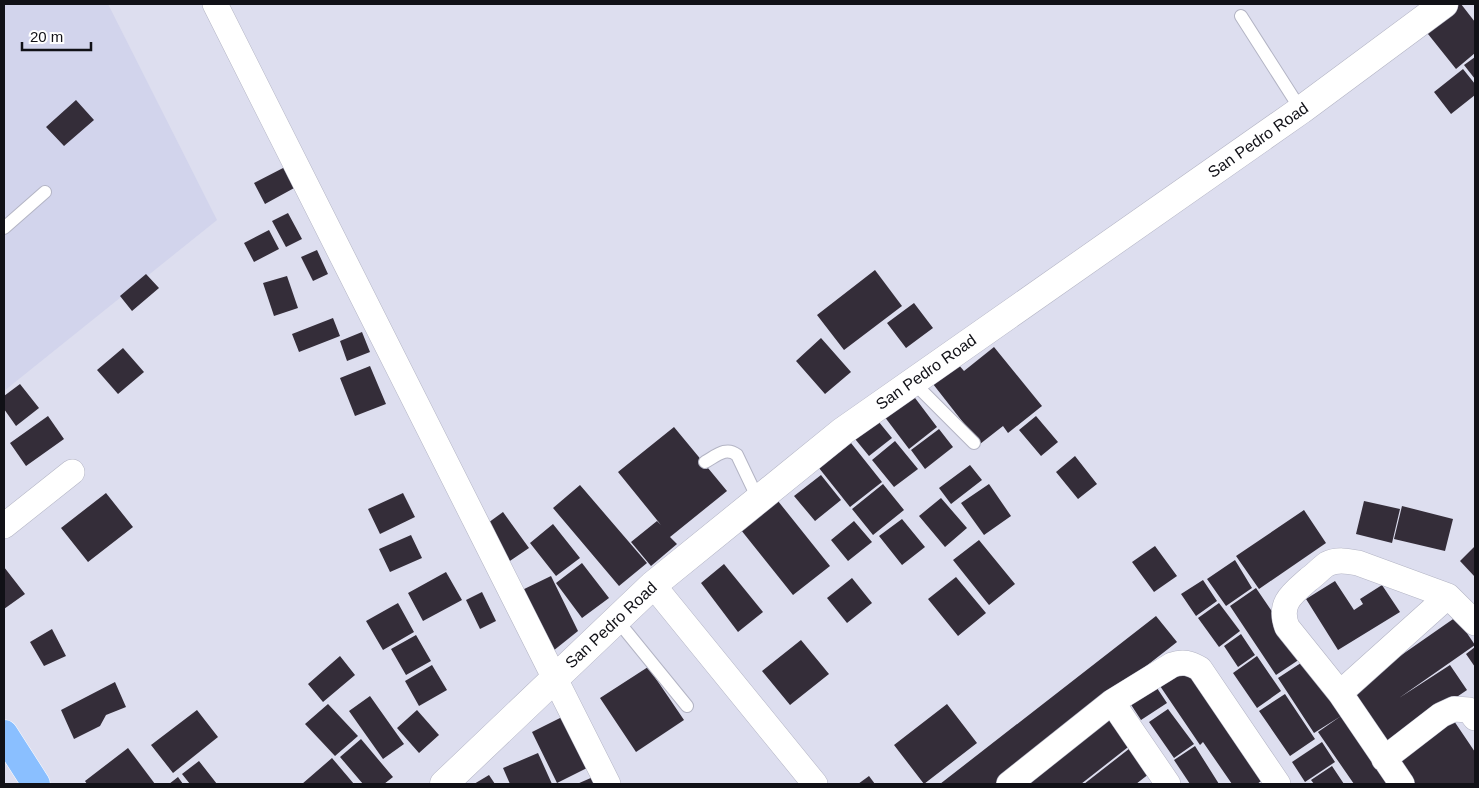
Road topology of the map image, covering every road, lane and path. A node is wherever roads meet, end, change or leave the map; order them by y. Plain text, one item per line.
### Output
1 (215, 4) edge
2 (1444, 4) edge
3 (1241, 16) dead end
4 (1301, 110) junction
5 (45, 192) dead end
6 (4, 228) edge
7 (912, 381) junction
8 (974, 443) dead end
9 (705, 462) dead end
10 (72, 472) dead end
11 (758, 498) junction
12 (4, 526) edge
13 (654, 585) junction
14 (1448, 596) junction
15 (617, 620) junction
16 (1475, 623) edge
17 (554, 678) junction
18 (1340, 693) junction
19 (1112, 702) junction
20 (687, 706) dead end
21 (1475, 718) edge
22 (4, 734) edge
23 (1384, 758) junction
24 (1165, 783) edge
25 (36, 784) edge
26 (444, 784) edge
27 (608, 784) edge
28 (814, 784) edge
29 (1009, 784) edge
30 (1278, 784) edge
31 (1402, 784) edge

1 - 17 street
2 - 4 street, San Pedro Road
3 - 4 lane
4 - 7 street, San Pedro Road
5 - 6 lane
7 - 8 lane
7 - 11 street, San Pedro Road
9 - 11 lane
10 - 12 street
11 - 13 street, San Pedro Road
13 - 15 street, San Pedro Road
13 - 28 street
14 - 16 street
14 - 18 street
14 - 18 street
15 - 17 street, San Pedro Road
15 - 20 lane
17 - 26 street, San Pedro Road
17 - 27 street
18 - 23 street
19 - 24 street
19 - 29 street
19 - 30 street
21 - 23 street
22 - 25 highway
23 - 31 street

